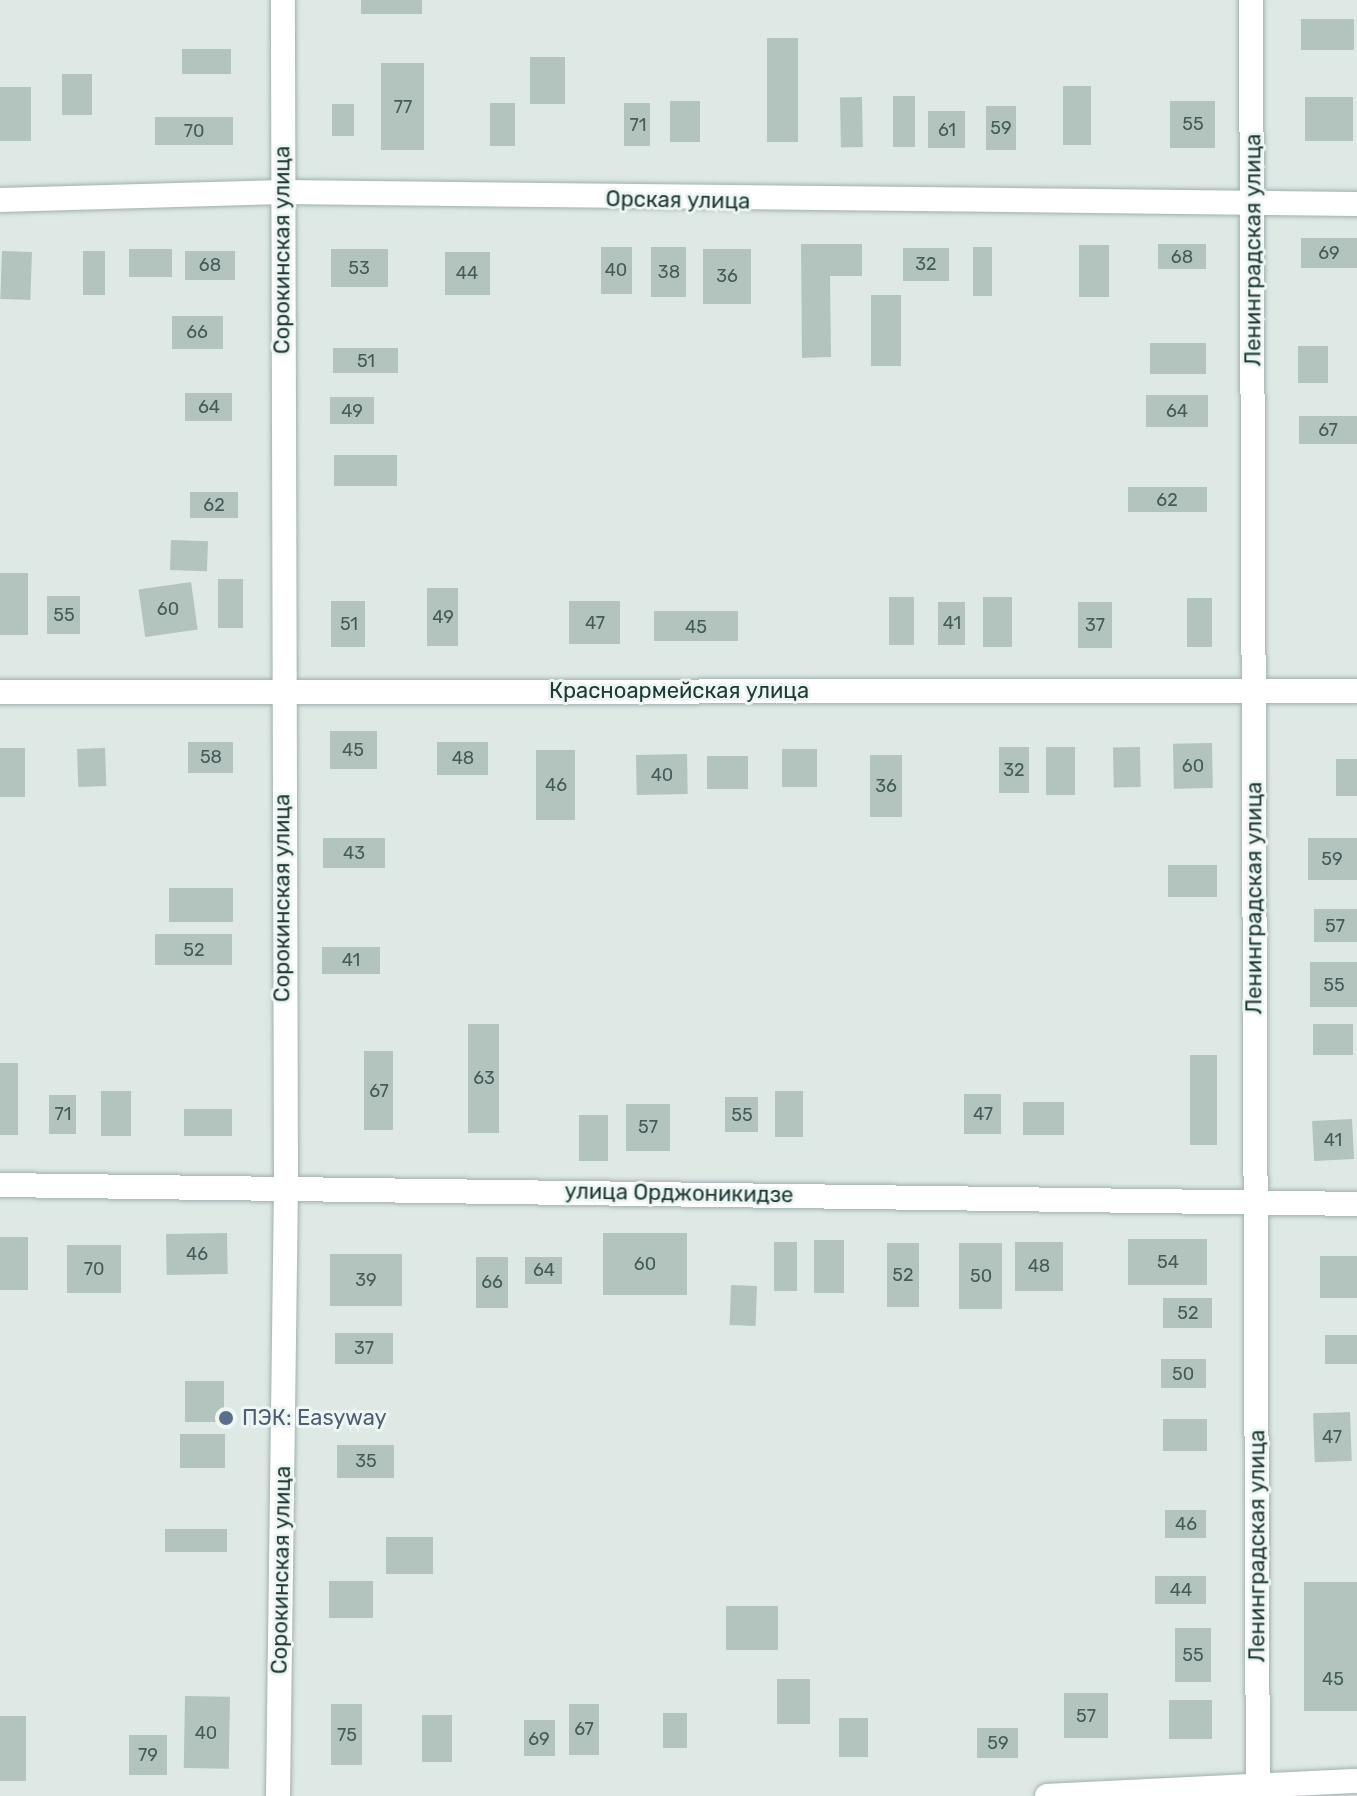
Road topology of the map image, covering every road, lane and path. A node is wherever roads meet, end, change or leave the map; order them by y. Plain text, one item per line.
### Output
1 (283, 0) edge
2 (1251, 0) edge
3 (283, 192) junction
4 (0, 200) edge
5 (1357, 204) edge
6 (1253, 206) junction
7 (281, 690) junction
8 (1357, 691) edge
9 (0, 692) edge
10 (1253, 694) junction
11 (0, 1185) edge
12 (286, 1185) junction
13 (1357, 1204) edge
14 (1255, 1206) junction
15 (1357, 1781) edge
16 (1258, 1791) edge
17 (278, 1796) edge
18 (1047, 1796) edge

1 - 3 street, Сорокинская улица
2 - 6 street, Ленинградская улица
3 - 4 street, Орская улица
3 - 6 street, Орская улица
3 - 7 street, Сорокинская улица
5 - 6 street, Орская улица
6 - 10 street, Ленинградская улица
7 - 9 street, Красноармейская улица
7 - 10 street, Красноармейская улица
7 - 12 street, Сорокинская улица
8 - 10 street, Красноармейская улица
10 - 14 street, Ленинградская улица
11 - 12 street, улица Орджоникидзе
12 - 14 street, улица Орджоникидзе
12 - 17 street, Сорокинская улица
13 - 14 street, улица Орджоникидзе
14 - 16 street, Ленинградская улица
15 - 16 street
16 - 18 street

